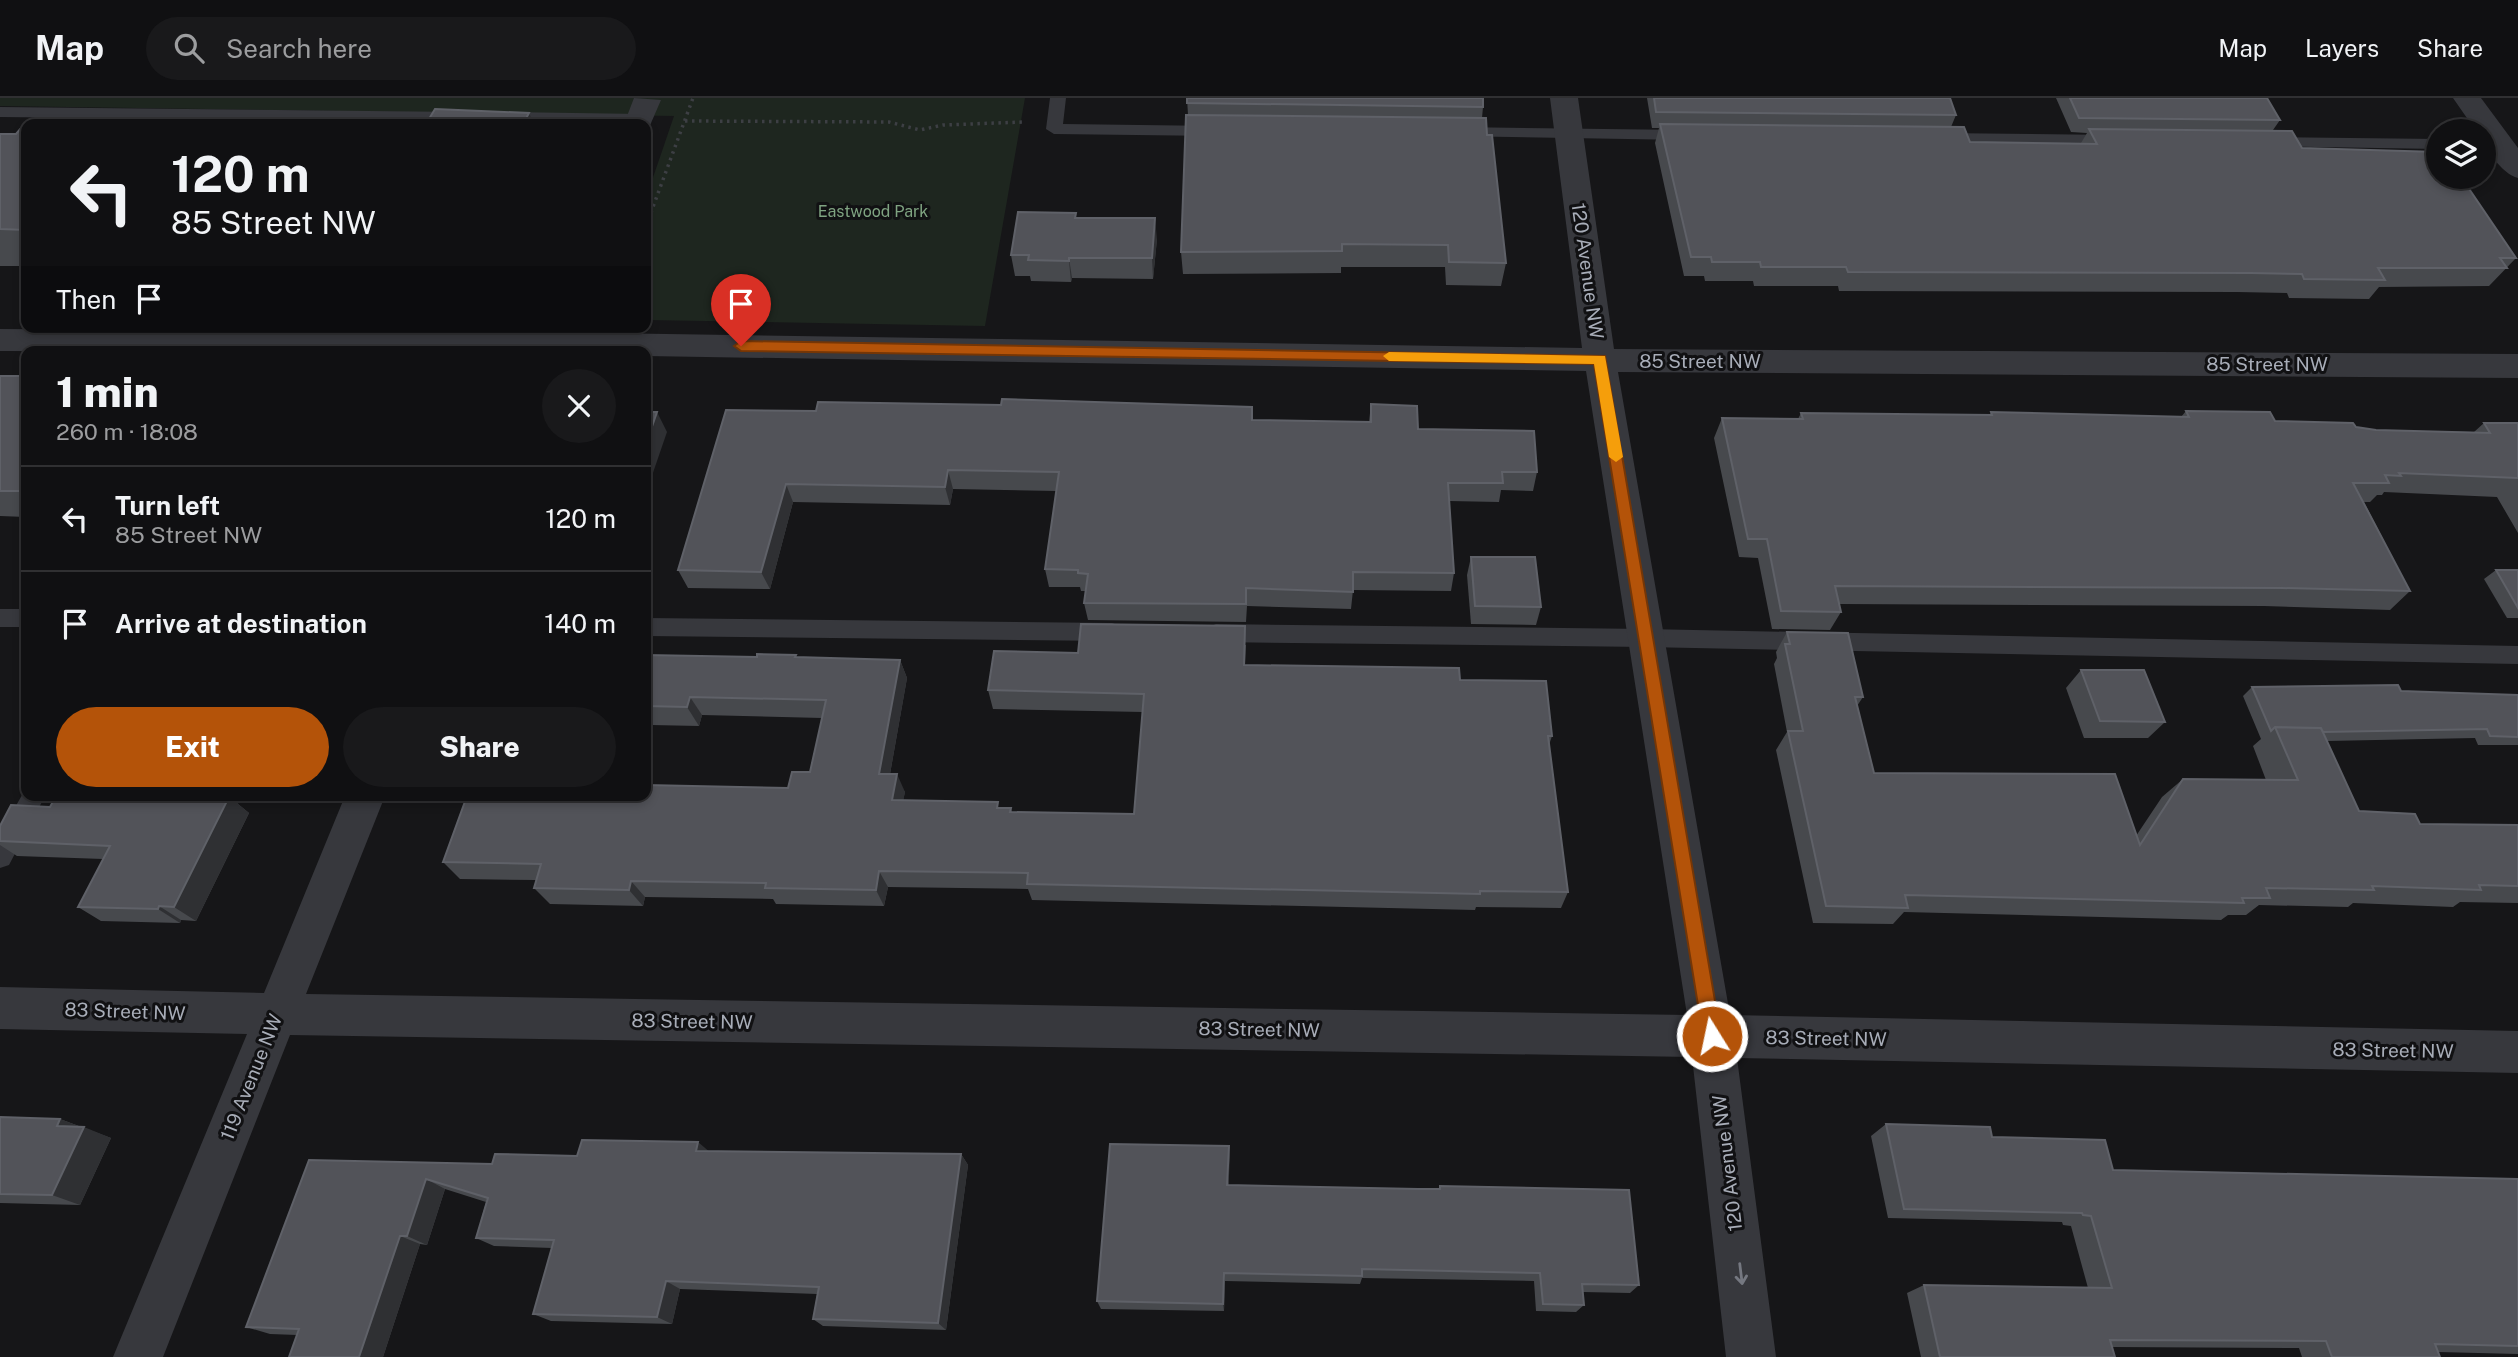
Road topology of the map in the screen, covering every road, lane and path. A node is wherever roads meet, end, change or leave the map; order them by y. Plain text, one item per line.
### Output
1 (693, 98) edge
2 (1058, 98) edge
3 (1564, 98) edge
4 (2467, 98) edge
5 (0, 111) edge
6 (642, 114) edge
7 (221, 119) edge
8 (685, 121) junction
9 (1055, 121) junction
10 (1235, 131) edge
11 (1444, 132) edge
12 (1569, 133) junction
13 (1707, 135) edge
14 (1914, 138) edge
15 (2134, 141) edge
16 (2258, 142) edge
17 (2426, 144) edge
18 (2501, 145) edge
19 (2518, 169) edge
20 (651, 213) edge
21 (79, 334) edge
22 (0, 340) edge
23 (550, 341) edge
24 (1600, 360) junction
25 (2518, 366) edge
26 (0, 618) edge
27 (21, 618) edge
28 (651, 627) edge
29 (1132, 632) edge
30 (1201, 633) edge
31 (1645, 638) junction
32 (2518, 655) edge
33 (30, 801) edge
34 (363, 801) edge
35 (0, 858) edge
36 (0, 1008) edge
37 (276, 1015) junction
38 (1712, 1036) junction
39 (2518, 1052) edge
40 (138, 1357) edge
41 (1751, 1357) edge

1 - 8 path
2 - 9 lane
3 - 12 street, 120 Avenue NW
4 - 18 street
5 - 7 lane
6 - 7 lane
8 - 9 path
8 - 20 path
9 - 10 lane
11 - 12 lane
12 - 13 lane
12 - 24 street, 120 Avenue NW
14 - 15 lane
16 - 17 lane
18 - 19 street
21 - 22 street, 85 Street NW
21 - 23 street, 85 Street NW
23 - 24 street, 85 Street NW
24 - 25 street, 85 Street NW
24 - 31 street, 120 Avenue NW
26 - 27 lane
28 - 29 lane
30 - 31 lane
31 - 32 lane
31 - 38 street, 120 Avenue NW
33 - 35 lane
34 - 37 street, 119 Avenue NW
36 - 37 street, 83 Street NW
37 - 38 street, 83 Street NW
37 - 40 street, 119 Avenue NW
38 - 39 street, 83 Street NW
38 -> 41 street, 120 Avenue NW

